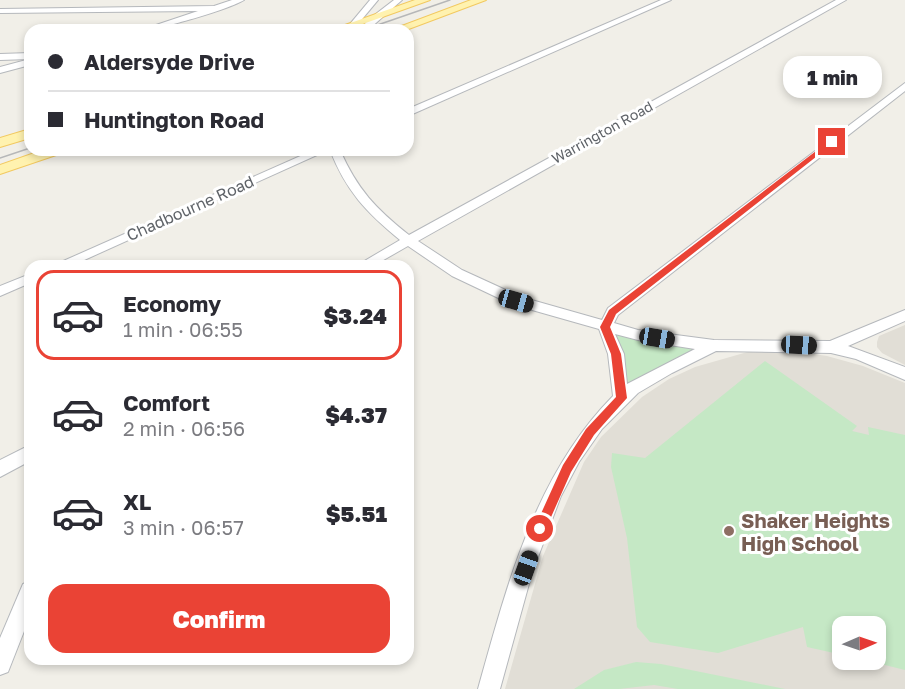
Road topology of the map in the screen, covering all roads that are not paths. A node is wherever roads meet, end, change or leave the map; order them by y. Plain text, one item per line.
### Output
1 (240, 0) edge
2 (481, 0) edge
3 (667, 0) edge
4 (842, 0) edge
5 (421, 1) edge
6 (371, 3) edge
7 (394, 5) edge
8 (218, 8) junction
9 (0, 11) edge
10 (165, 24) edge
11 (353, 24) edge
12 (356, 24) edge
13 (369, 24) edge
14 (414, 25) edge
15 (24, 56) edge
16 (0, 57) edge
17 (24, 64) edge
18 (0, 70) edge
19 (905, 86) edge
20 (414, 110) edge
21 (24, 135) edge
22 (0, 143) edge
23 (40, 156) edge
24 (309, 156) edge
25 (337, 156) edge
26 (0, 170) edge
27 (408, 240) junction
28 (72, 260) edge
29 (373, 260) edge
30 (24, 281) edge
31 (0, 291) edge
32 (905, 315) edge
33 (605, 327) junction
34 (714, 346) junction
35 (831, 346) junction
36 (905, 374) edge
37 (621, 398) junction
38 (24, 455) edge
39 (0, 468) edge
40 (24, 606) edge
41 (0, 664) edge
42 (489, 689) edge

1 - 8 street
2 - 14 main road
3 - 20 street
4 - 27 street, Warrington Road
5 - 7 main road
5 - 7 main road
6 - 7 street
6 - 11 street
7 - 12 main road
7 - 13 street
8 - 9 street
8 - 10 street
15 - 16 street
17 - 18 street
19 - 33 street
21 - 22 main road
23 - 26 main road
24 - 28 street, Chadbourne Road
25 - 27 street
27 - 29 street, Warrington Road
27 - 33 street
30 - 31 street
32 - 35 street
33 - 34 street
33 - 37 street
34 - 35 street
34 - 37 street
35 - 36 street
37 - 42 street
38 - 39 street
40 - 41 street

